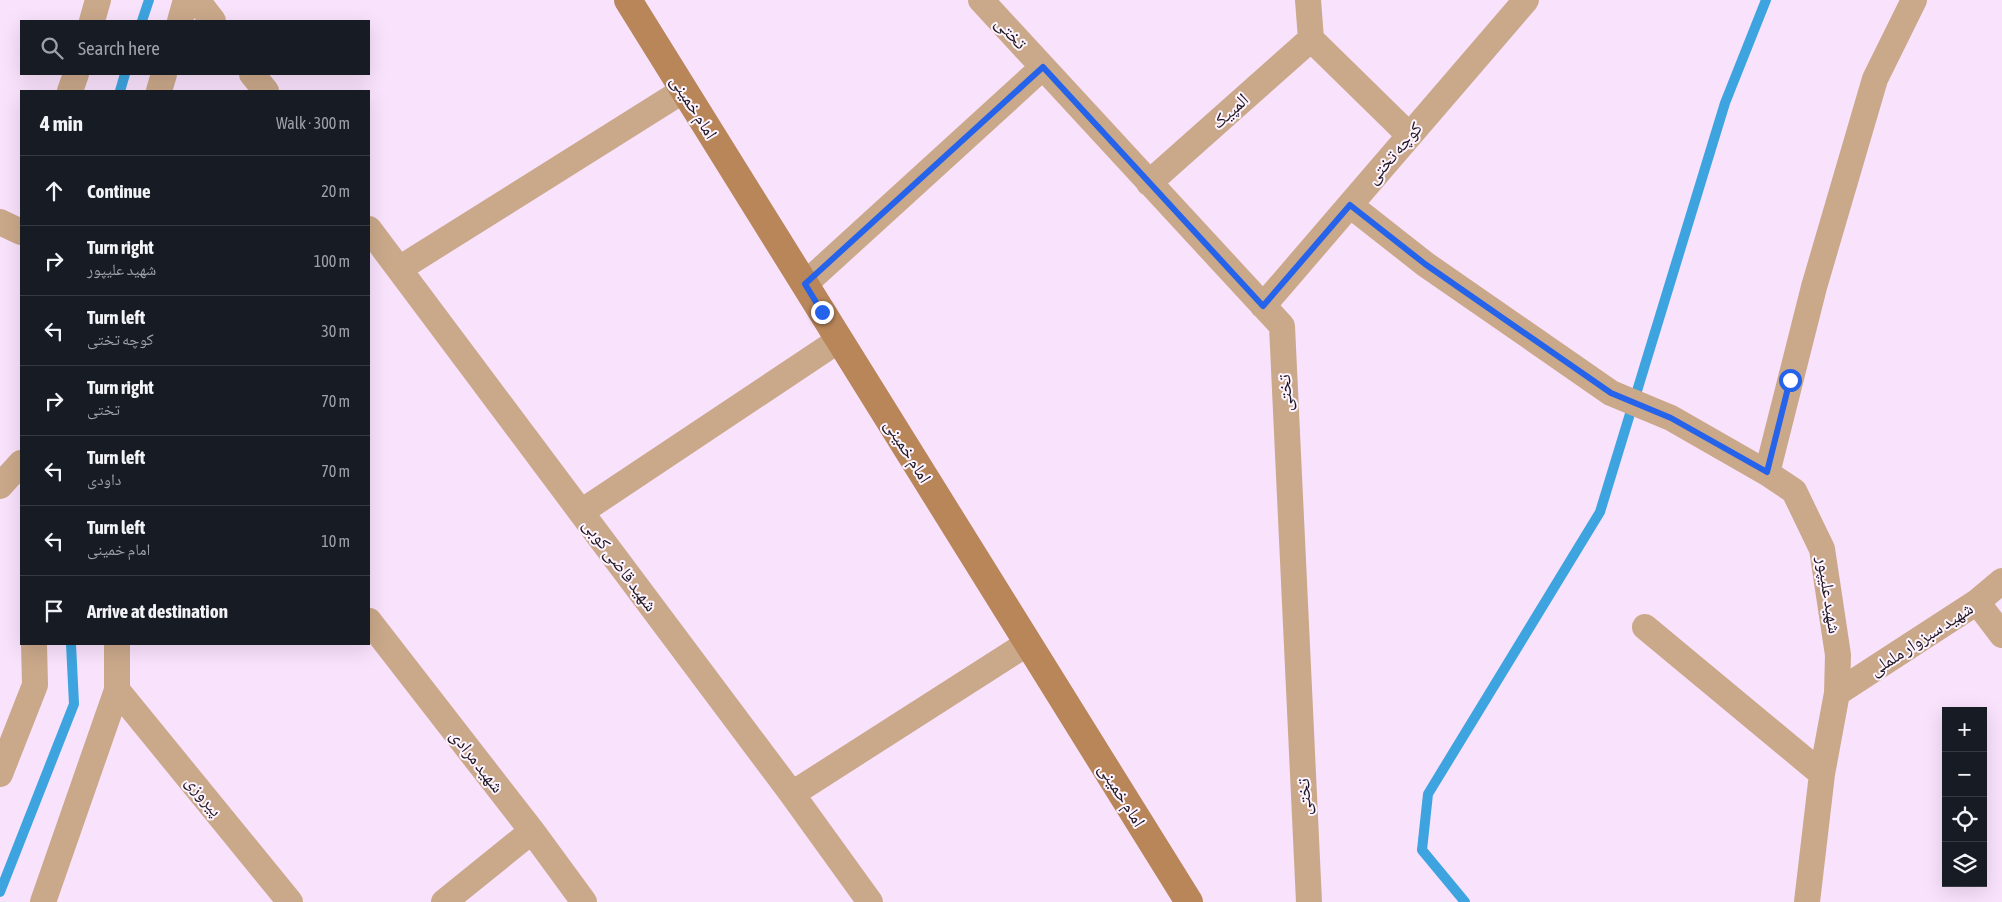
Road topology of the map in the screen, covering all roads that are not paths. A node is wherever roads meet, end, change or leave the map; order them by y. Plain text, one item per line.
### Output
1 (98, 0) edge
2 (186, 0) edge
3 (197, 0) edge
4 (628, 0) edge
5 (981, 0) edge
6 (1308, 0) edge
7 (1526, 0) edge
8 (1914, 0) edge
9 (92, 20) edge
10 (180, 20) edge
11 (212, 20) edge
12 (1311, 39) junction
13 (1043, 67) junction
14 (76, 75) edge
15 (164, 75) edge
16 (253, 75) edge
17 (70, 90) edge
18 (159, 90) edge
19 (265, 90) edge
20 (684, 90) junction
21 (1410, 135) junction
22 (1149, 182) junction
23 (1350, 205) junction
24 (0, 222) edge
25 (370, 230) edge
26 (20, 232) edge
27 (399, 269) junction
28 (805, 284) junction
29 (1263, 306) junction
30 (839, 340) junction
31 (20, 464) edge
32 (1767, 472) junction
33 (0, 486) edge
34 (581, 512) junction
35 (2002, 581) edge
36 (1977, 602) junction
37 (370, 622) edge
38 (1645, 627) dead end
39 (2002, 635) edge
40 (1028, 643) junction
41 (34, 645) edge
42 (117, 645) edge
43 (118, 690) junction
44 (1837, 693) junction
45 (0, 774) edge
46 (1822, 774) junction
47 (792, 794) junction
48 (532, 831) junction
49 (43, 902) edge
50 (290, 902) edge
51 (444, 902) edge
52 (584, 902) edge
53 (870, 902) edge
54 (1189, 902) edge
55 (1309, 902) edge
56 (1807, 902) edge

1 - 9 street
2 - 10 street
3 - 11 street
4 - 20 main road, امام خمینی
5 - 13 street, تختی
6 - 12 street
7 - 21 street, کوچه تختی
8 - 32 street
12 - 21 street
12 - 22 street, المپیک
13 - 22 street, تختی
13 - 28 street
14 - 17 street
15 - 18 street
16 - 19 street
20 - 27 street
20 - 28 main road, امام خمینی
21 - 23 street, کوچه تختی
22 - 29 street, تختی
23 - 29 street, کوچه تختی
23 - 32 street, شهید علیپور
24 - 26 street
25 - 27 street, شهید قاضی کوبی
27 - 34 street, شهید قاضی کوبی
28 - 30 main road, امام خمینی
29 - 55 street, تختی
30 - 34 street
30 - 40 main road, امام خمینی
31 - 33 street
32 - 44 street, شهید علیپور
34 - 47 street, شهید قاضی کوبی
35 - 36 street, شهید سبزوار ململی
36 - 39 street
36 - 44 street, شهید سبزوار ململی
37 - 48 street, شهید مرادی
38 - 46 street
40 - 47 street
40 - 54 main road, امام خمینی
41 - 45 street
42 - 43 street
43 - 49 street
43 - 50 street, پیروزی
44 - 46 street, شهید علیپور
46 - 56 street, شهید علیپور
47 - 53 street, شهید قاضی کوبی
48 - 51 street
48 - 52 street, شهید مرادی

